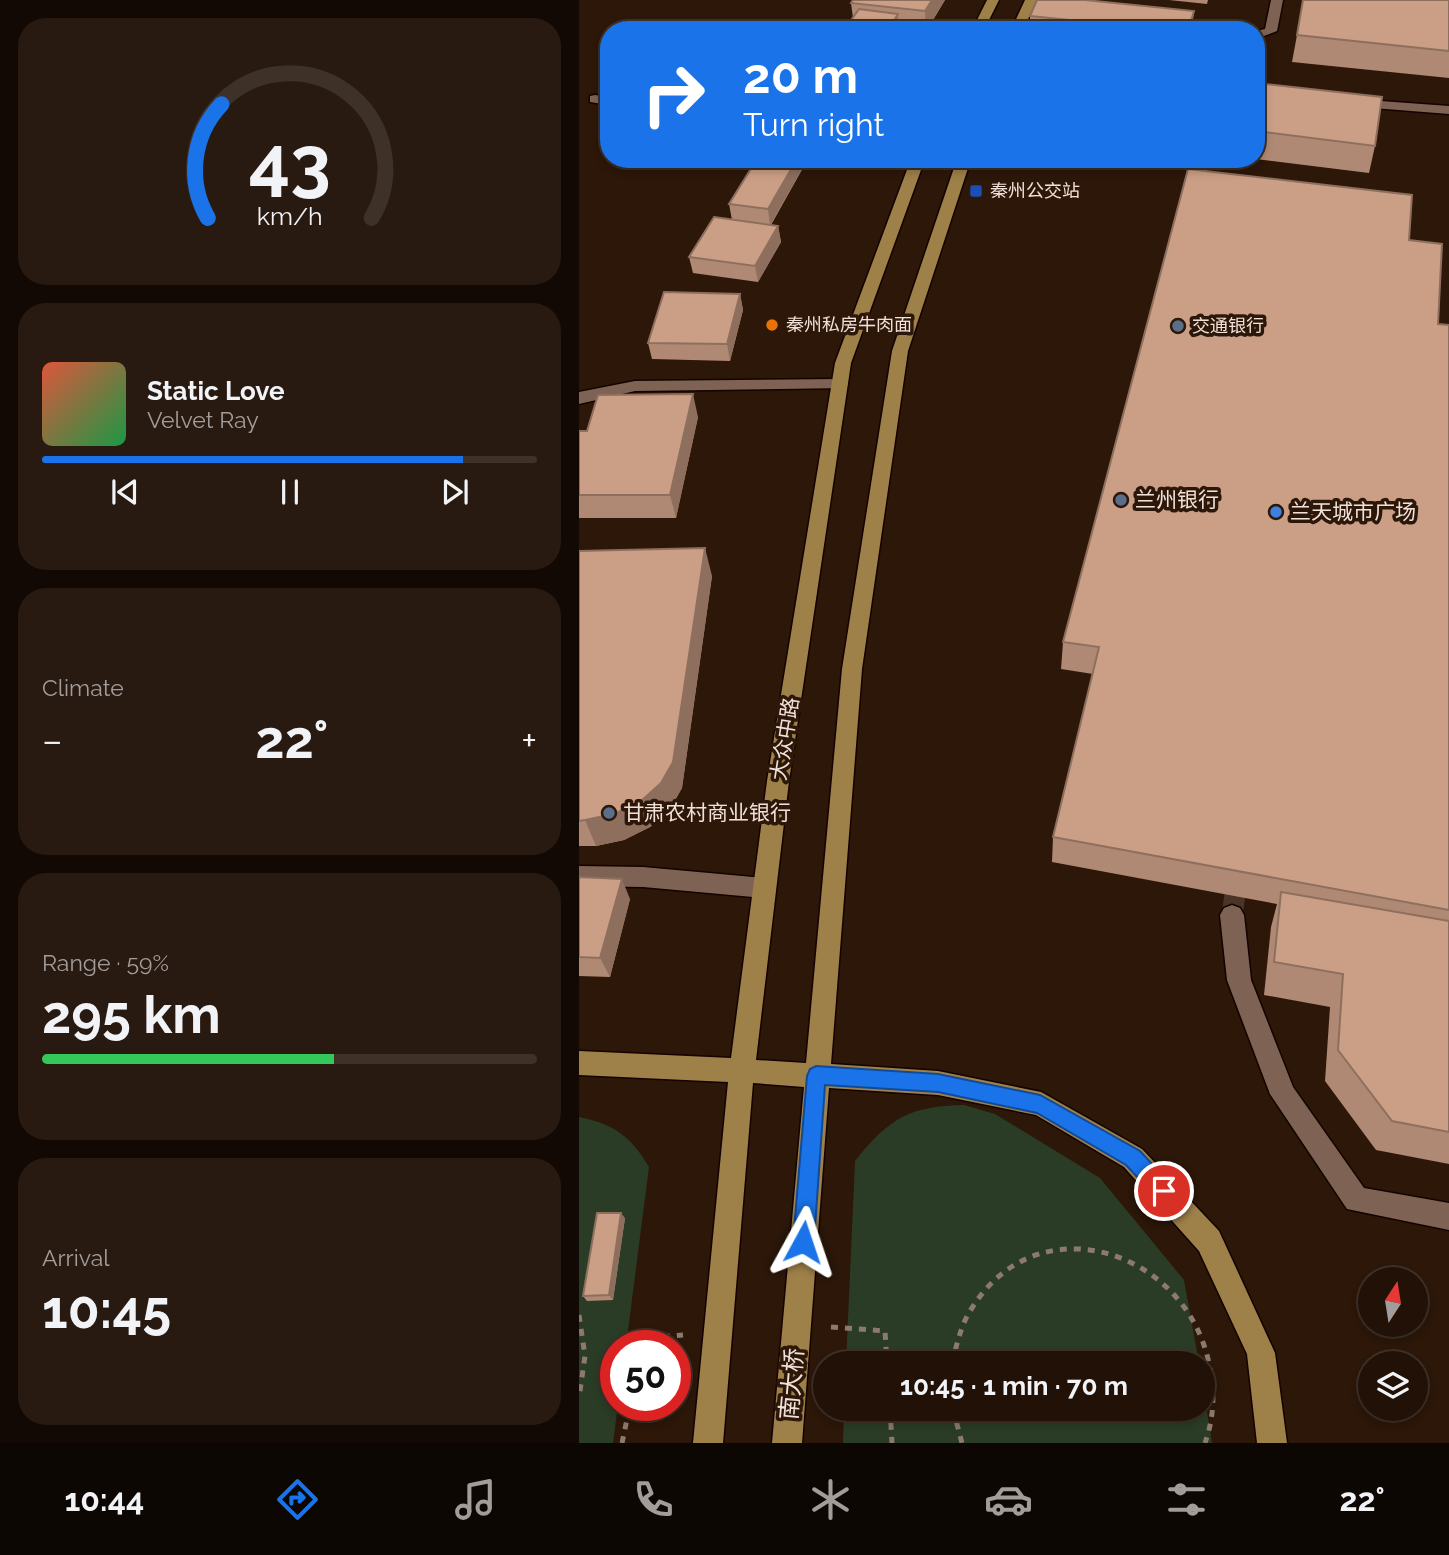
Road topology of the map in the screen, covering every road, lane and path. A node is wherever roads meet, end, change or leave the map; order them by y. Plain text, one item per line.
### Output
1 (993, 0) edge
2 (1031, 0) edge
3 (1277, 0) edge
4 (982, 21) edge
5 (1021, 21) edge
6 (1265, 33) edge
7 (1344, 102) edge
8 (1449, 110) edge
9 (915, 168) edge
10 (961, 168) edge
11 (840, 384) junction
12 (579, 398) edge
13 (579, 876) edge
14 (765, 888) junction
15 (1232, 915) tunnel mouth
16 (579, 1063) edge
17 (742, 1070) junction
18 (816, 1076) junction
19 (1449, 1217) edge
20 (579, 1315) edge
21 (797, 1325) junction
22 (718, 1333) junction
23 (691, 1335) edge
24 (886, 1351) edge
25 (955, 1351) edge
26 (1207, 1351) edge
27 (579, 1398) edge
28 (627, 1421) edge
29 (891, 1421) edge
30 (956, 1421) edge
31 (1209, 1421) edge
32 (622, 1443) edge
33 (708, 1443) edge
34 (787, 1443) edge
35 (892, 1443) edge
36 (962, 1443) edge
37 (1205, 1443) edge
38 (1273, 1443) edge

1 - 4 main road
2 - 5 main road
3 - 6 street
7 - 8 street
9 - 11 main road, 大众中路
10 - 18 main road
11 - 12 street
11 - 14 main road, 大众中路
13 - 14 street
14 - 17 main road, 大众中路
15 - 19 street
16 - 17 main road
17 - 18 main road
17 - 22 main road, 大众中路
18 - 21 main road
18 - 38 main road
20 - 27 path
21 - 24 path
21 - 34 main road, 南大桥
22 - 23 path
22 - 33 main road
25 - 26 path
28 - 32 path
29 - 35 path
30 - 36 path
31 - 37 path

